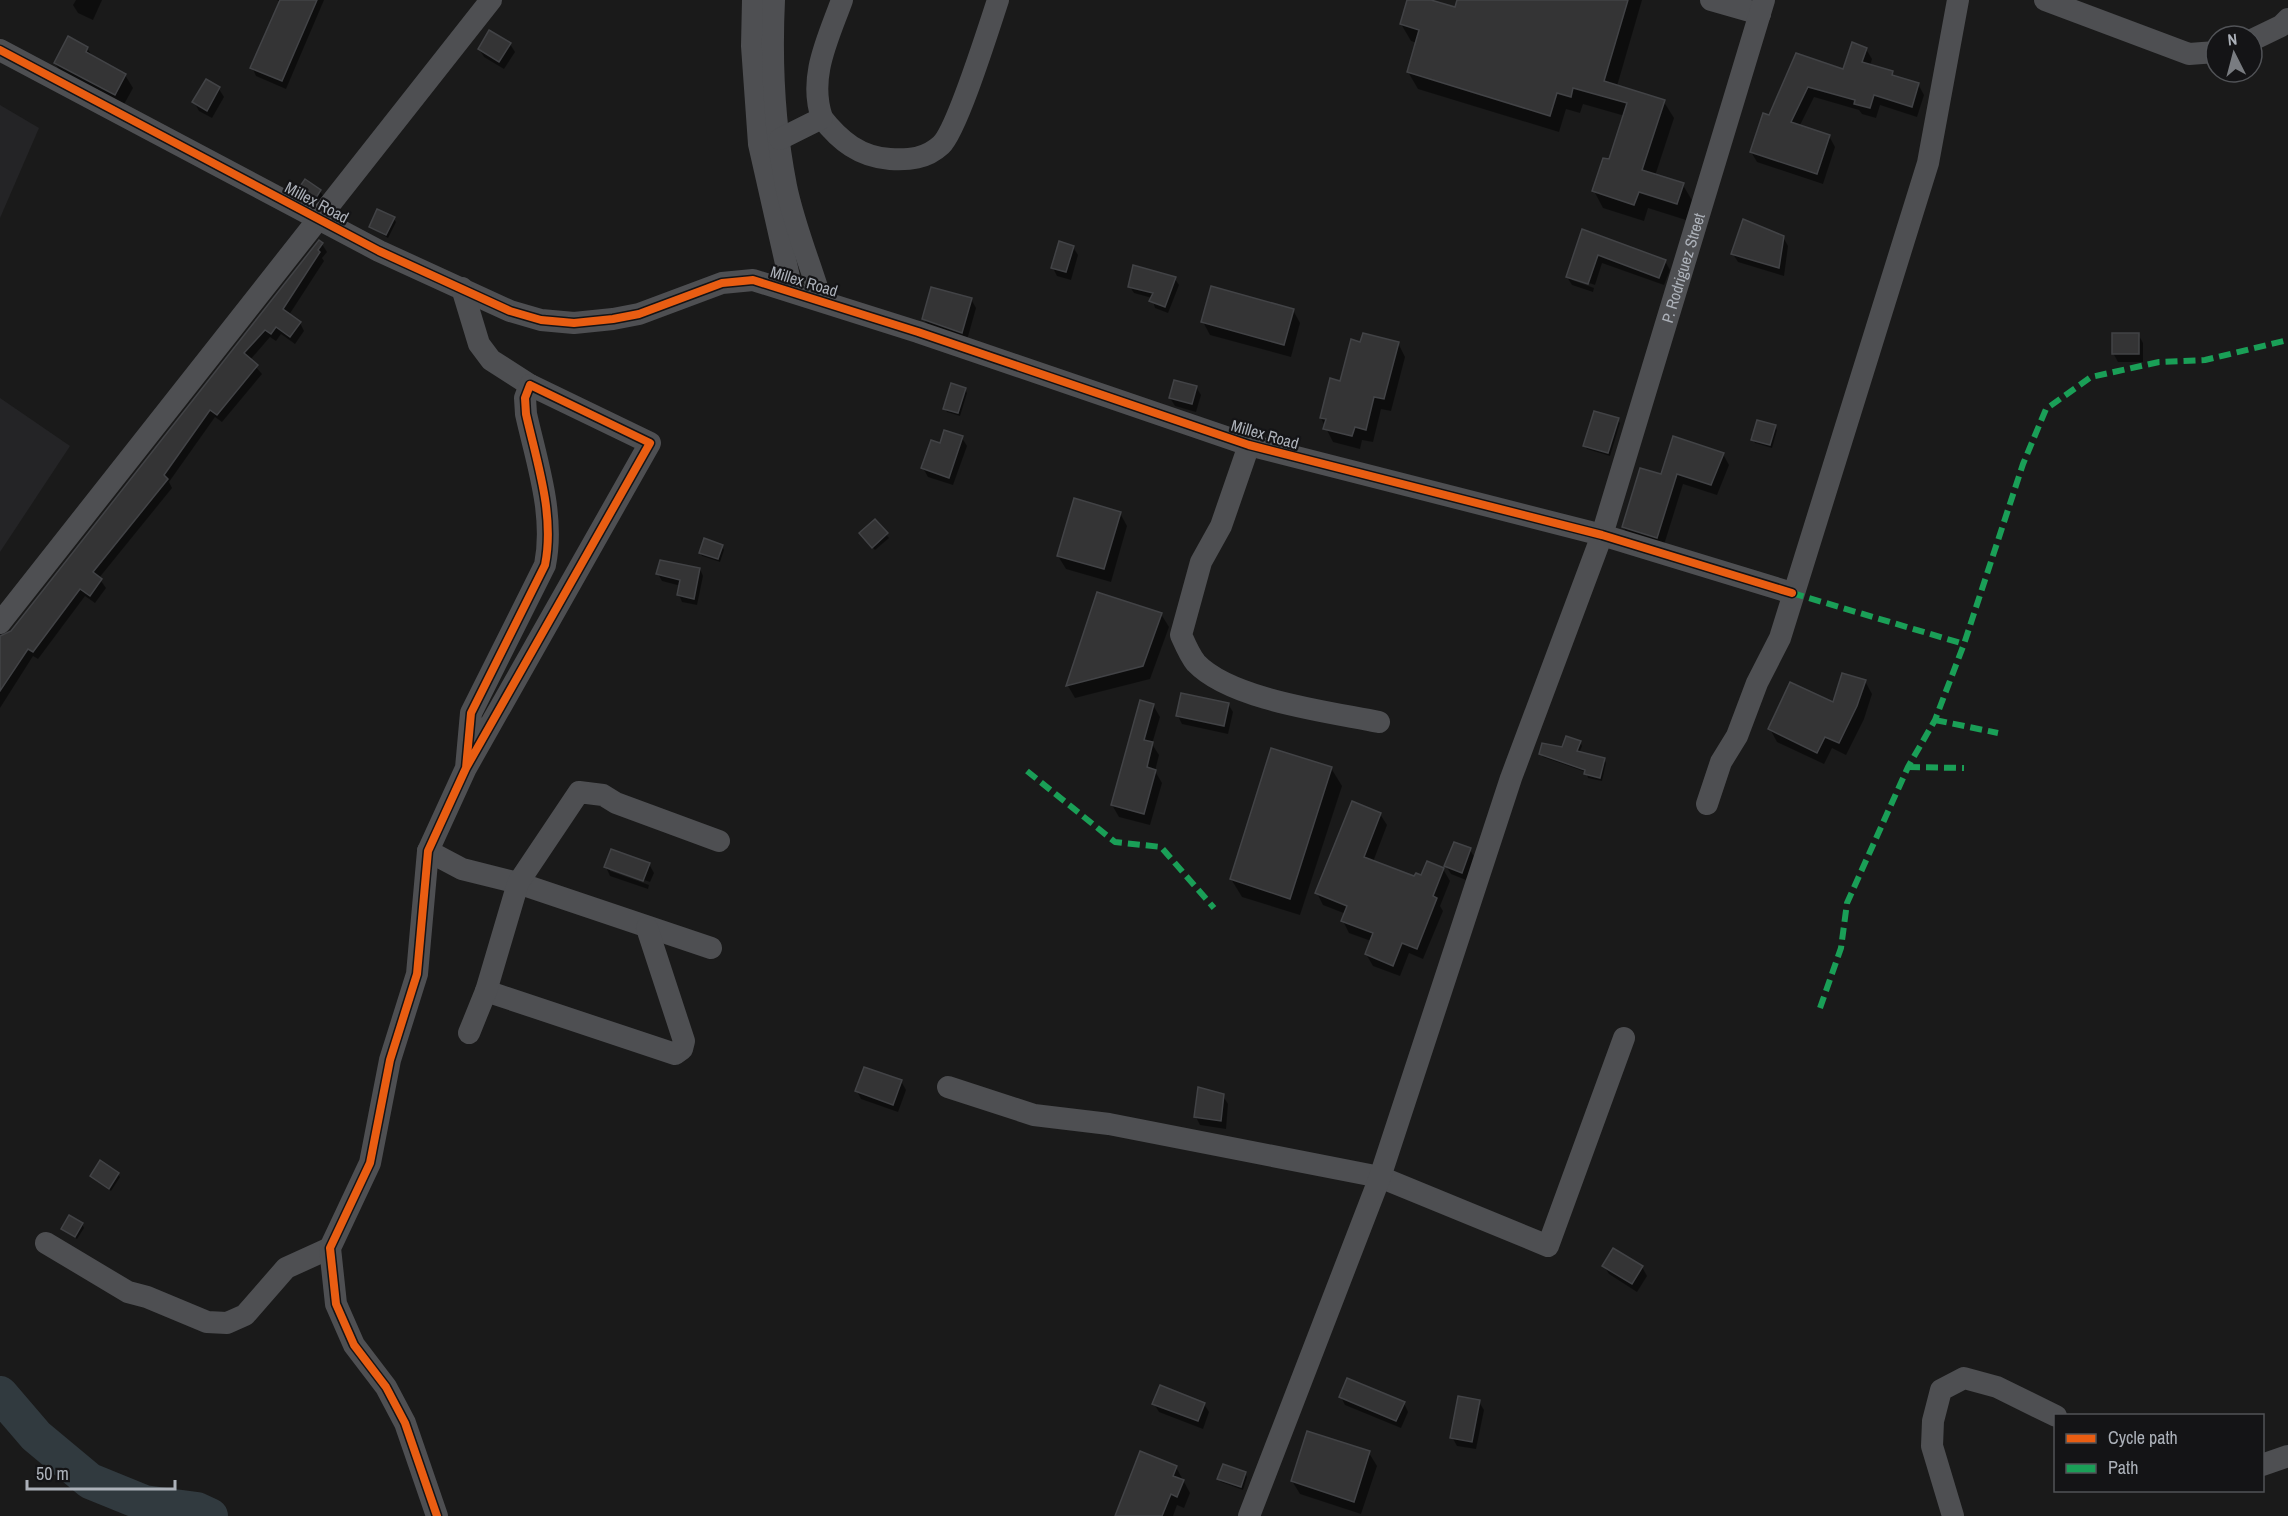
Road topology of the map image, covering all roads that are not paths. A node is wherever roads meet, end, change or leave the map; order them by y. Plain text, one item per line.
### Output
1 (491, 0) edge
2 (753, 0) edge
3 (774, 0) edge
4 (842, 0) edge
5 (998, 0) edge
6 (1711, 0) edge
7 (1958, 0) edge
8 (2045, 0) edge
9 (1762, 7) edge
10 (2288, 19) edge
11 (2264, 34) edge
12 (0, 50) edge
13 (2204, 53) edge
14 (822, 118) junction
15 (780, 139) junction
16 (317, 218) junction
17 (462, 288) junction
18 (792, 290) junction
19 (822, 300) junction
20 (530, 385) junction
21 (1249, 445) junction
22 (1602, 535) junction
23 (1792, 593) junction
24 (0, 623) edge
25 (1379, 722) dead end
26 (466, 768) junction
27 (1707, 804) dead end
28 (719, 841) dead end
29 (428, 851) junction
30 (518, 883) junction
31 (647, 928) junction
32 (711, 948) dead end
33 (486, 991) junction
34 (469, 1033) dead end
35 (1624, 1038) dead end
36 (948, 1087) dead end
37 (1380, 1178) junction
38 (46, 1243) dead end
39 (330, 1248) junction
40 (2054, 1416) edge
41 (2288, 1456) edge
42 (2264, 1464) edge
43 (437, 1516) edge
44 (1249, 1516) edge
45 (1953, 1516) edge

1 - 16 street
2 - 18 street
3 - 15 street
4 - 14 street
5 - 14 street
6 - 9 street
7 - 23 street
8 - 13 street
9 - 22 street, P. Rodriguez Street
10 - 11 street
12 - 16 street, Millex Road
14 - 15 street
15 - 19 street
16 - 17 street, Millex Road
16 - 24 street
17 - 18 street, Millex Road
17 - 20 street
18 - 19 street, Millex Road
19 - 21 street, Millex Road
20 - 26 street
20 - 26 street
21 - 22 street, Millex Road
21 - 25 street
22 - 23 street, Millex Road
22 - 37 street, P. Rodriguez Street
23 - 27 street
26 - 29 street
28 - 30 street
29 - 30 street
29 - 39 street
30 - 31 street
30 - 33 street
31 - 32 street
31 - 33 street
33 - 34 street
35 - 37 street
36 - 37 street
37 - 44 street, P. Rodriguez Street
38 - 39 street
39 - 43 street
40 - 45 street
41 - 42 street

